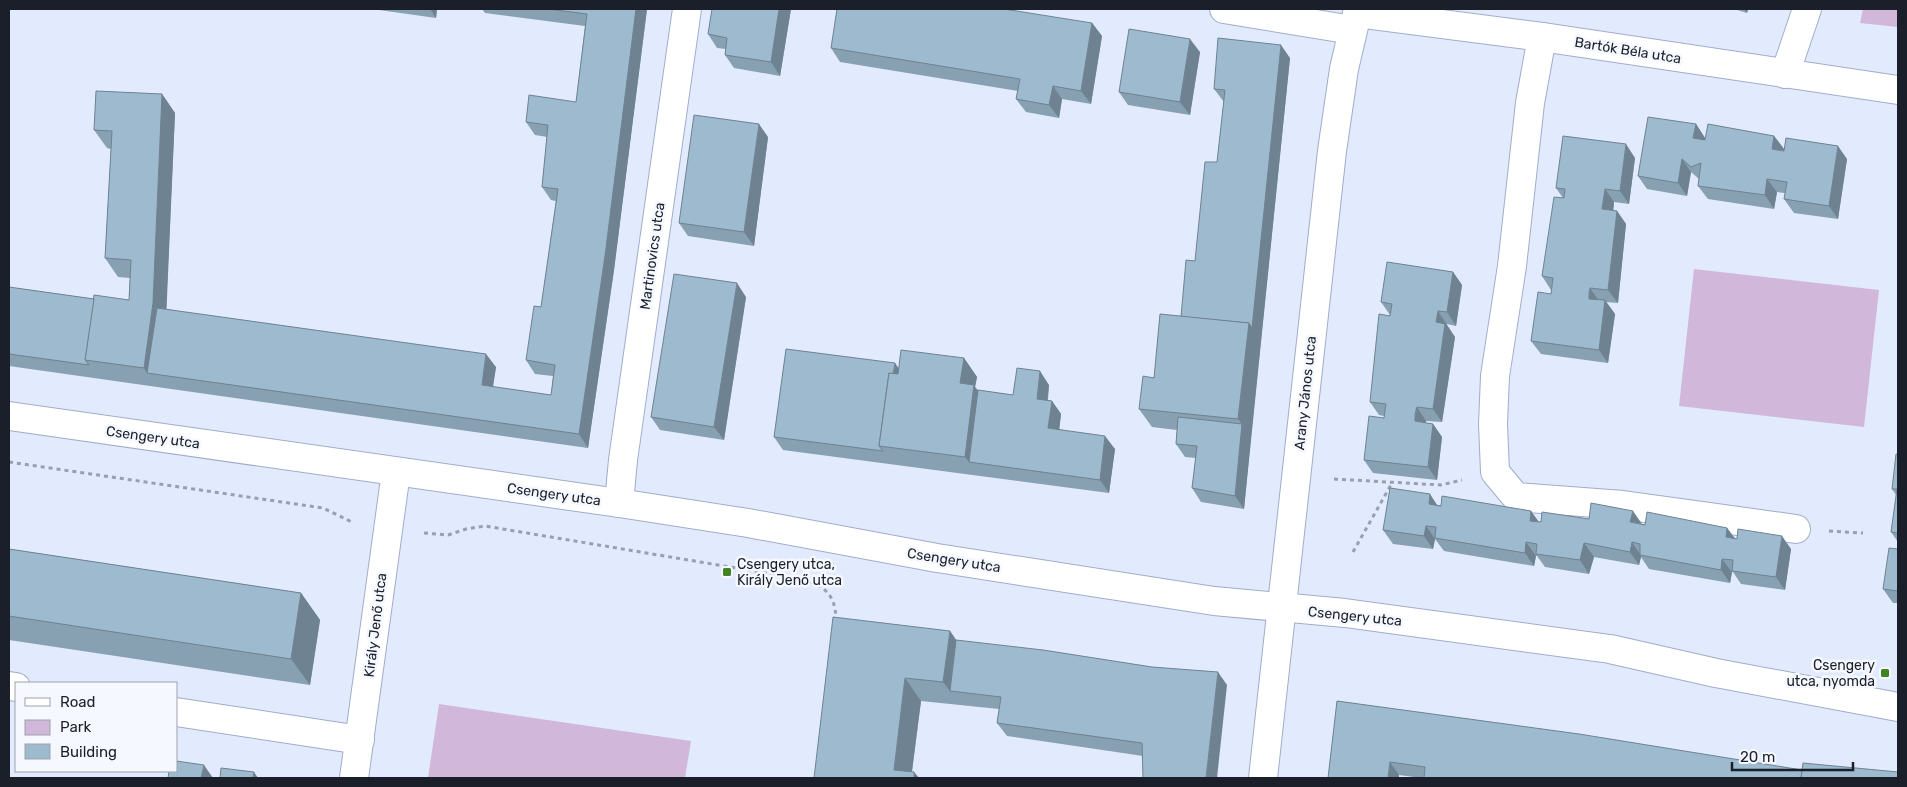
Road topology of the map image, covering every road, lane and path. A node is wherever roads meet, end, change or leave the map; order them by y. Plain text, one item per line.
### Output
1 (687, 9) edge
2 (1224, 9) edge
3 (1807, 9) edge
4 (1356, 18) edge
5 (1542, 37) junction
6 (1786, 74) junction
7 (1898, 90) edge
8 (9, 416) edge
9 (9, 462) edge
10 (396, 472) junction
11 (1334, 479) dead end
12 (1392, 482) junction
13 (1441, 485) dead end
14 (620, 503) junction
15 (355, 524) dead end
16 (1796, 528) dead end
17 (421, 532) dead end
18 (1353, 552) dead end
19 (1281, 608) junction
20 (836, 630) edge
21 (1898, 706) edge
22 (178, 712) edge
23 (360, 740) junction
24 (354, 778) edge
25 (1263, 778) edge

1 - 14 street, Martinovics utca
2 - 4 street, Bartók Béla utca
3 - 6 street
4 - 5 street, Bartók Béla utca
4 - 19 street, Arany János utca
5 - 6 street, Bartók Béla utca
5 - 16 street
6 - 7 street, Bartók Béla utca
8 - 10 street, Csengery utca
9 - 15 path
10 - 14 street, Csengery utca
10 - 23 street, Király Jenő utca
11 - 12 path
12 - 13 path
12 - 18 path
14 - 19 street, Csengery utca
17 - 20 path
19 - 21 street, Csengery utca
19 - 25 street, Arany János utca
22 - 23 street
23 - 24 street, Király Jenő utca

